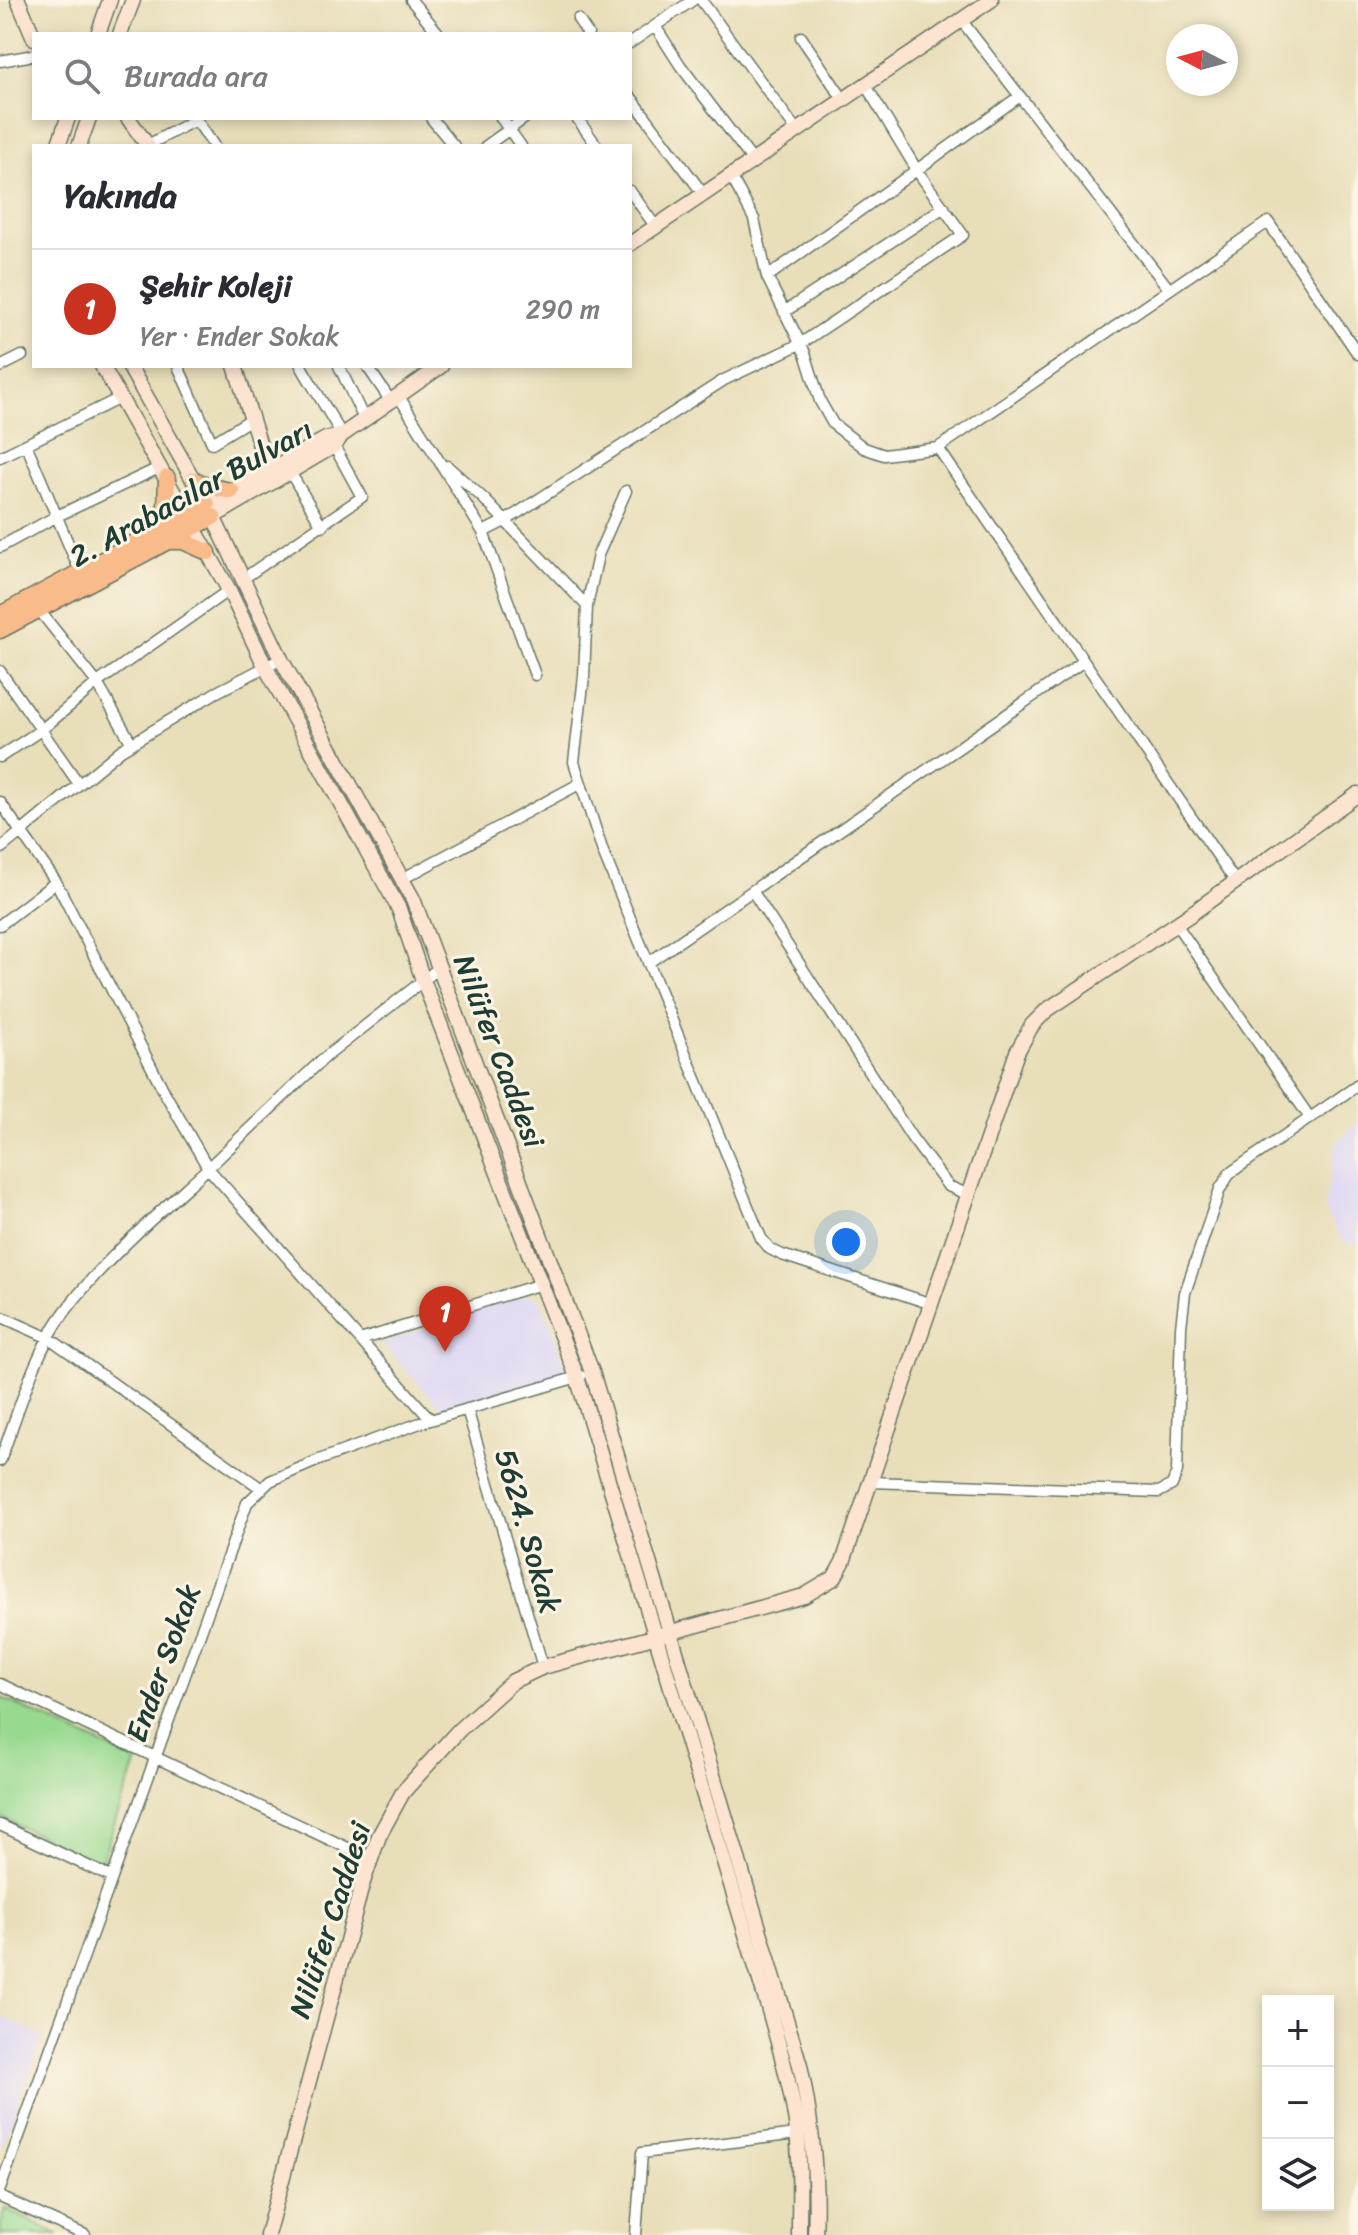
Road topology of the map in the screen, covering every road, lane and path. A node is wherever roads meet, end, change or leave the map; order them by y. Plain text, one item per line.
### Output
1 (18, 0) edge
2 (110, 0) edge
3 (133, 0) edge
4 (411, 0) edge
5 (693, 0) edge
6 (701, 0) edge
7 (991, 0) edge
8 (578, 19) dead end
9 (961, 20) junction
10 (655, 26) junction
11 (99, 32) edge
12 (121, 32) edge
13 (437, 32) edge
14 (587, 32) edge
15 (32, 33) edge
16 (801, 37) dead end
17 (632, 42) edge
18 (32, 56) edge
19 (0, 61) edge
20 (865, 84) junction
21 (1020, 96) junction
22 (632, 99) edge
23 (843, 99) junction
24 (67, 120) edge
25 (88, 120) edge
26 (129, 120) edge
27 (193, 120) edge
28 (196, 120) edge
29 (433, 120) edge
30 (502, 120) edge
31 (522, 120) edge
32 (578, 120) edge
33 (509, 129) junction
34 (797, 131) junction
35 (59, 144) edge
36 (80, 144) edge
37 (147, 144) edge
38 (151, 144) edge
39 (213, 144) edge
40 (452, 144) edge
41 (489, 144) edge
42 (520, 144) edge
43 (596, 144) edge
44 (753, 161) junction
45 (918, 172) junction
46 (731, 176) junction
47 (632, 194) edge
48 (704, 195) junction
49 (944, 207) junction
50 (656, 227) junction
51 (632, 243) edge
52 (767, 277) junction
53 (1169, 289) junction
54 (784, 312) junction
55 (800, 344) junction
56 (1358, 354) edge
57 (22, 356) dead end
58 (0, 367) edge
59 (103, 368) edge
60 (130, 368) edge
61 (179, 368) edge
62 (236, 368) edge
63 (302, 368) edge
64 (340, 368) edge
65 (369, 368) edge
66 (438, 368) edge
67 (120, 398) junction
68 (394, 398) junction
69 (253, 418) junction
70 (364, 419) junction
71 (338, 440) junction
72 (26, 444) junction
73 (938, 448) junction
74 (0, 457) edge
75 (436, 457) junction
76 (268, 471) junction
77 (164, 472) junction
78 (290, 472) junction
79 (194, 480) junction
80 (626, 491) dead end
81 (234, 497) junction
82 (210, 510) junction
83 (57, 516) junction
84 (190, 521) junction
85 (505, 521) junction
86 (322, 526) junction
87 (483, 532) junction
88 (162, 536) junction
89 (225, 541) junction
90 (0, 547) edge
91 (208, 552) junction
92 (79, 569) dead end
93 (244, 578) junction
94 (229, 590) junction
95 (587, 606) junction
96 (39, 610) junction
97 (0, 615) edge
98 (0, 630) edge
99 (281, 659) junction
100 (1084, 661) junction
101 (265, 666) junction
102 (0, 671) edge
103 (535, 675) dead end
104 (97, 683) junction
105 (41, 730) junction
106 (132, 744) junction
107 (0, 757) edge
108 (581, 783) junction
109 (79, 784) junction
110 (1358, 794) edge
111 (0, 802) edge
112 (21, 832) junction
113 (0, 849) edge
114 (402, 879) junction
115 (1235, 881) junction
116 (56, 882) junction
117 (753, 892) junction
118 (1176, 924) junction
119 (0, 925) edge
120 (648, 963) junction
121 (439, 968) junction
122 (423, 980) junction
123 (1358, 1085) edge
124 (1310, 1118) junction
125 (208, 1168) junction
126 (967, 1194) junction
127 (541, 1284) junction
128 (932, 1304) junction
129 (0, 1316) edge
130 (49, 1338) junction
131 (360, 1340) junction
132 (592, 1372) junction
133 (577, 1377) junction
134 (467, 1409) junction
135 (431, 1420) junction
136 (0, 1461) edge
137 (871, 1482) junction
138 (262, 1489) junction
139 (662, 1634) junction
140 (543, 1667) junction
141 (0, 1684) edge
142 (154, 1757) junction
143 (0, 1825) edge
144 (371, 1859) junction
145 (111, 1877) junction
146 (797, 2134) junction
147 (0, 2189) edge
148 (0, 2197) edge
149 (85, 2235) edge
150 (267, 2235) edge
151 (636, 2235) edge
152 (799, 2235) edge
153 (815, 2235) edge

1 - 15 street
2 - 11 street
3 - 12 street
4 - 13 street
5 - 10 street
6 - 34 street
7 - 9 street
8 - 14 street
9 - 20 street
9 - 21 street
10 - 17 street
10 - 44 street
16 - 23 street
18 - 19 street
20 - 23 street
20 - 45 street
21 - 45 street
21 - 53 street
22 - 48 street
23 - 34 street
24 - 35 street
25 - 36 street
26 - 37 street
27 - 38 street
28 - 39 street
29 - 40 street
30 - 33 street
31 - 33 street
32 - 43 street
33 - 41 street
33 - 42 street
34 - 44 street
44 - 46 street
45 - 49 street
45 - 52 street
46 - 48 street
46 - 52 street
47 - 50 street
48 - 50 street
49 - 54 street
49 - 55 street
50 - 51 street
52 - 54 street
53 - 56 street
53 - 73 street
54 - 55 street
55 - 73 street
55 - 85 street
57 - 58 street
59 - 67 street
60 - 79 street, Nilüfer Caddesi
61 - 69 street
62 - 69 street
63 - 71 street
64 - 70 street
65 - 68 street
66 - 68 street, 2. Arabacılar Bulvarı
67 - 72 street
67 - 77 street
68 - 70 street, 2. Arabacılar Bulvarı
68 - 75 street
69 - 76 street
70 - 71 street, 2. Arabacılar Bulvarı
71 - 76 street
71 - 78 street, 2. Arabacılar Bulvarı
71 - 86 street
72 - 74 street
72 - 83 street
73 - 100 street
75 - 85 street
75 - 87 street
76 - 81 street
77 - 83 street
77 - 84 street
77 - 88 main road
78 - 81 street, 2. Arabacılar Bulvarı
78 - 86 street
79 - 81 main road
79 - 82 street, Nilüfer Caddesi
80 - 95 street
81 - 82 street
81 - 89 street
82 - 84 main road
82 - 89 street, Nilüfer Caddesi
83 - 90 street
83 - 92 street
84 - 88 main road
84 - 91 street
85 - 87 street
85 - 95 street
86 - 93 street
87 - 103 street
88 - 91 main road
88 - 96 main road, 2. Arabacılar Bulvarı
88 - 97 main road
89 - 93 street, Nilüfer Caddesi
91 - 94 street
93 - 99 street, Nilüfer Caddesi
94 - 101 street
94 - 104 street
95 - 108 street
96 - 98 main road, 2. Arabacılar Bulvarı
96 - 104 street
99 - 101 street
99 - 114 street, Nilüfer Caddesi
100 - 115 street
100 - 117 street
101 - 106 street
101 - 122 street
102 - 105 street
104 - 105 street
104 - 106 street
105 - 107 street
105 - 109 street
106 - 109 street
108 - 114 street
108 - 120 street
109 - 112 street
110 - 115 street
111 - 112 street
112 - 113 street
112 - 116 street
114 - 121 street, Nilüfer Caddesi
115 - 118 street
116 - 119 street
116 - 125 street
117 - 120 street
117 - 126 street
118 - 124 street
118 - 126 street
120 - 128 street
121 - 122 street
121 - 132 street, Nilüfer Caddesi
122 - 125 street
122 - 127 street
123 - 124 street
124 - 137 street
125 - 130 street
125 - 131 street
126 - 128 street
127 - 131 street
127 - 133 street
128 - 137 street
129 - 130 street
130 - 136 street
130 - 138 street
131 - 135 street
132 - 133 street, Ender Sokak
132 - 139 street, Nilüfer Caddesi
133 - 134 street, Ender Sokak
133 - 139 street
134 - 135 street, Ender Sokak
134 - 140 street, 5624. Sokak
135 - 138 street, Ender Sokak
137 - 139 street
138 - 142 street, Ender Sokak
139 - 140 street, Nilüfer Caddesi
139 - 146 street
139 - 153 street, Nilüfer Caddesi
140 - 144 street, Nilüfer Caddesi
141 - 142 street
142 - 144 street
142 - 145 street, Ender Sokak
143 - 145 street
144 - 150 street, Nilüfer Caddesi
145 - 147 street, Ender Sokak
146 - 151 street
146 - 152 street
148 - 149 street

